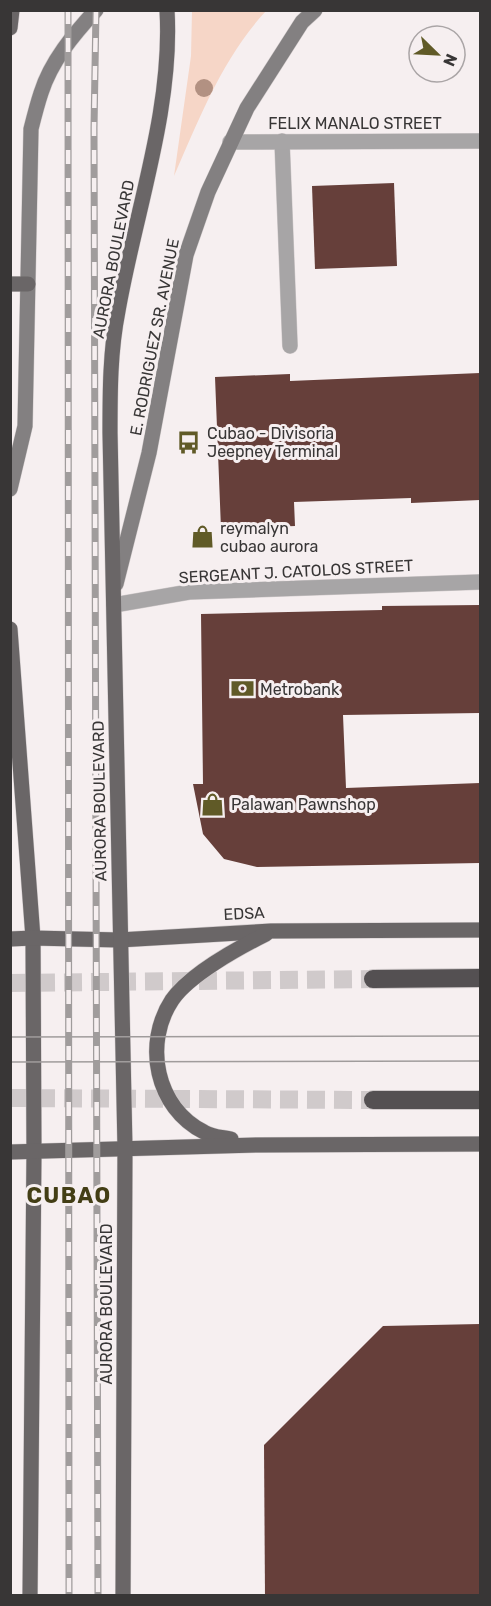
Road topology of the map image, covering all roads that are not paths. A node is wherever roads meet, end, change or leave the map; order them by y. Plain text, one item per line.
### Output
1 (12, 10) edge
2 (96, 10) edge
3 (167, 10) edge
4 (315, 10) edge
5 (10, 28) edge
6 (282, 141) junction
7 (480, 141) edge
8 (230, 142) junction
9 (10, 284) edge
10 (28, 284) junction
11 (290, 346) dead end
12 (10, 489) edge
13 (480, 582) edge
14 (114, 598) junction
15 (10, 629) edge
16 (11, 639) edge
17 (480, 930) edge
18 (271, 931) junction
19 (33, 938) junction
20 (10, 939) edge
21 (119, 940) junction
22 (480, 978) edge
23 (373, 979) tunnel mouth
24 (373, 1100) tunnel mouth
25 (480, 1100) edge
26 (480, 1144) edge
27 (257, 1145) junction
28 (125, 1148) junction
29 (10, 1152) edge
30 (34, 1152) junction
31 (30, 1596) edge
32 (123, 1596) edge

1 - 5 main road
2 - 10 main road
3 - 14 main road, AURORA BOULEVARD
4 - 8 main road, E. RODRIGUEZ SR. AVENUE
6 - 7 street, FELIX MANALO STREET
6 - 8 street, FELIX MANALO STREET
6 - 11 street
8 - 14 main road, E. RODRIGUEZ SR. AVENUE
9 - 10 main road
10 - 12 main road
13 - 14 street, SERGEANT J. CATOLOS STREET
14 - 21 main road, AURORA BOULEVARD
15 - 16 main road
16 - 19 main road
17 - 18 main road, EDSA
18 - 21 main road, EDSA
18 - 27 main road
19 - 20 main road, EDSA
19 - 21 main road, EDSA
19 - 30 main road
21 - 28 main road, AURORA BOULEVARD
22 - 23 highway
24 - 25 highway
26 - 27 main road
27 - 28 main road
28 - 30 main road
28 - 32 main road, AURORA BOULEVARD
29 - 30 main road
30 - 31 main road

